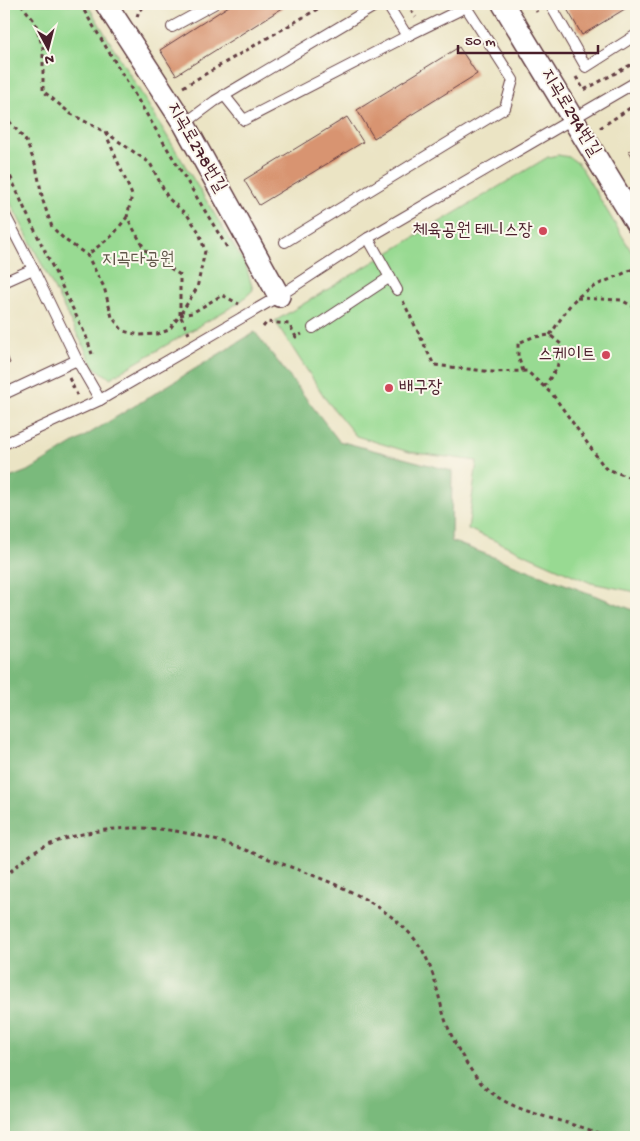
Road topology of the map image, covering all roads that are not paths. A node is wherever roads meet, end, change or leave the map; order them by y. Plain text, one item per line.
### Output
1 (214, 4) edge
2 (378, 4) edge
3 (387, 4) edge
4 (503, 4) edge
5 (550, 4) edge
6 (468, 5) edge
7 (111, 6) edge
8 (172, 27) dead end
9 (636, 35) edge
10 (407, 36) junction
11 (636, 82) edge
12 (224, 95) junction
13 (573, 119) junction
14 (184, 124) junction
15 (5, 217) edge
16 (636, 223) edge
17 (368, 238) junction
18 (285, 242) dead end
19 (33, 269) junction
20 (390, 277) junction
21 (4, 282) edge
22 (397, 290) road end
23 (279, 296) junction
24 (313, 328) road end
25 (78, 360) junction
26 (4, 394) edge
27 (100, 400) junction
28 (4, 444) edge

1 - 8 lane
2 - 12 lane
3 - 10 lane
4 - 13 street, 지곡로294번길
5 - 9 lane
6 - 10 lane
6 - 18 lane
7 - 14 street, 지곡로278번길
10 - 12 lane
11 - 13 lane
12 - 14 lane
13 - 16 street, 지곡로294번길
13 - 17 lane
14 - 23 street, 지곡로278번길
15 - 19 lane
17 - 20 lane
17 - 23 lane
19 - 21 lane
19 - 25 lane
20 - 22 lane
20 - 24 lane
23 - 27 lane
25 - 26 lane
25 - 27 lane
27 - 28 lane

